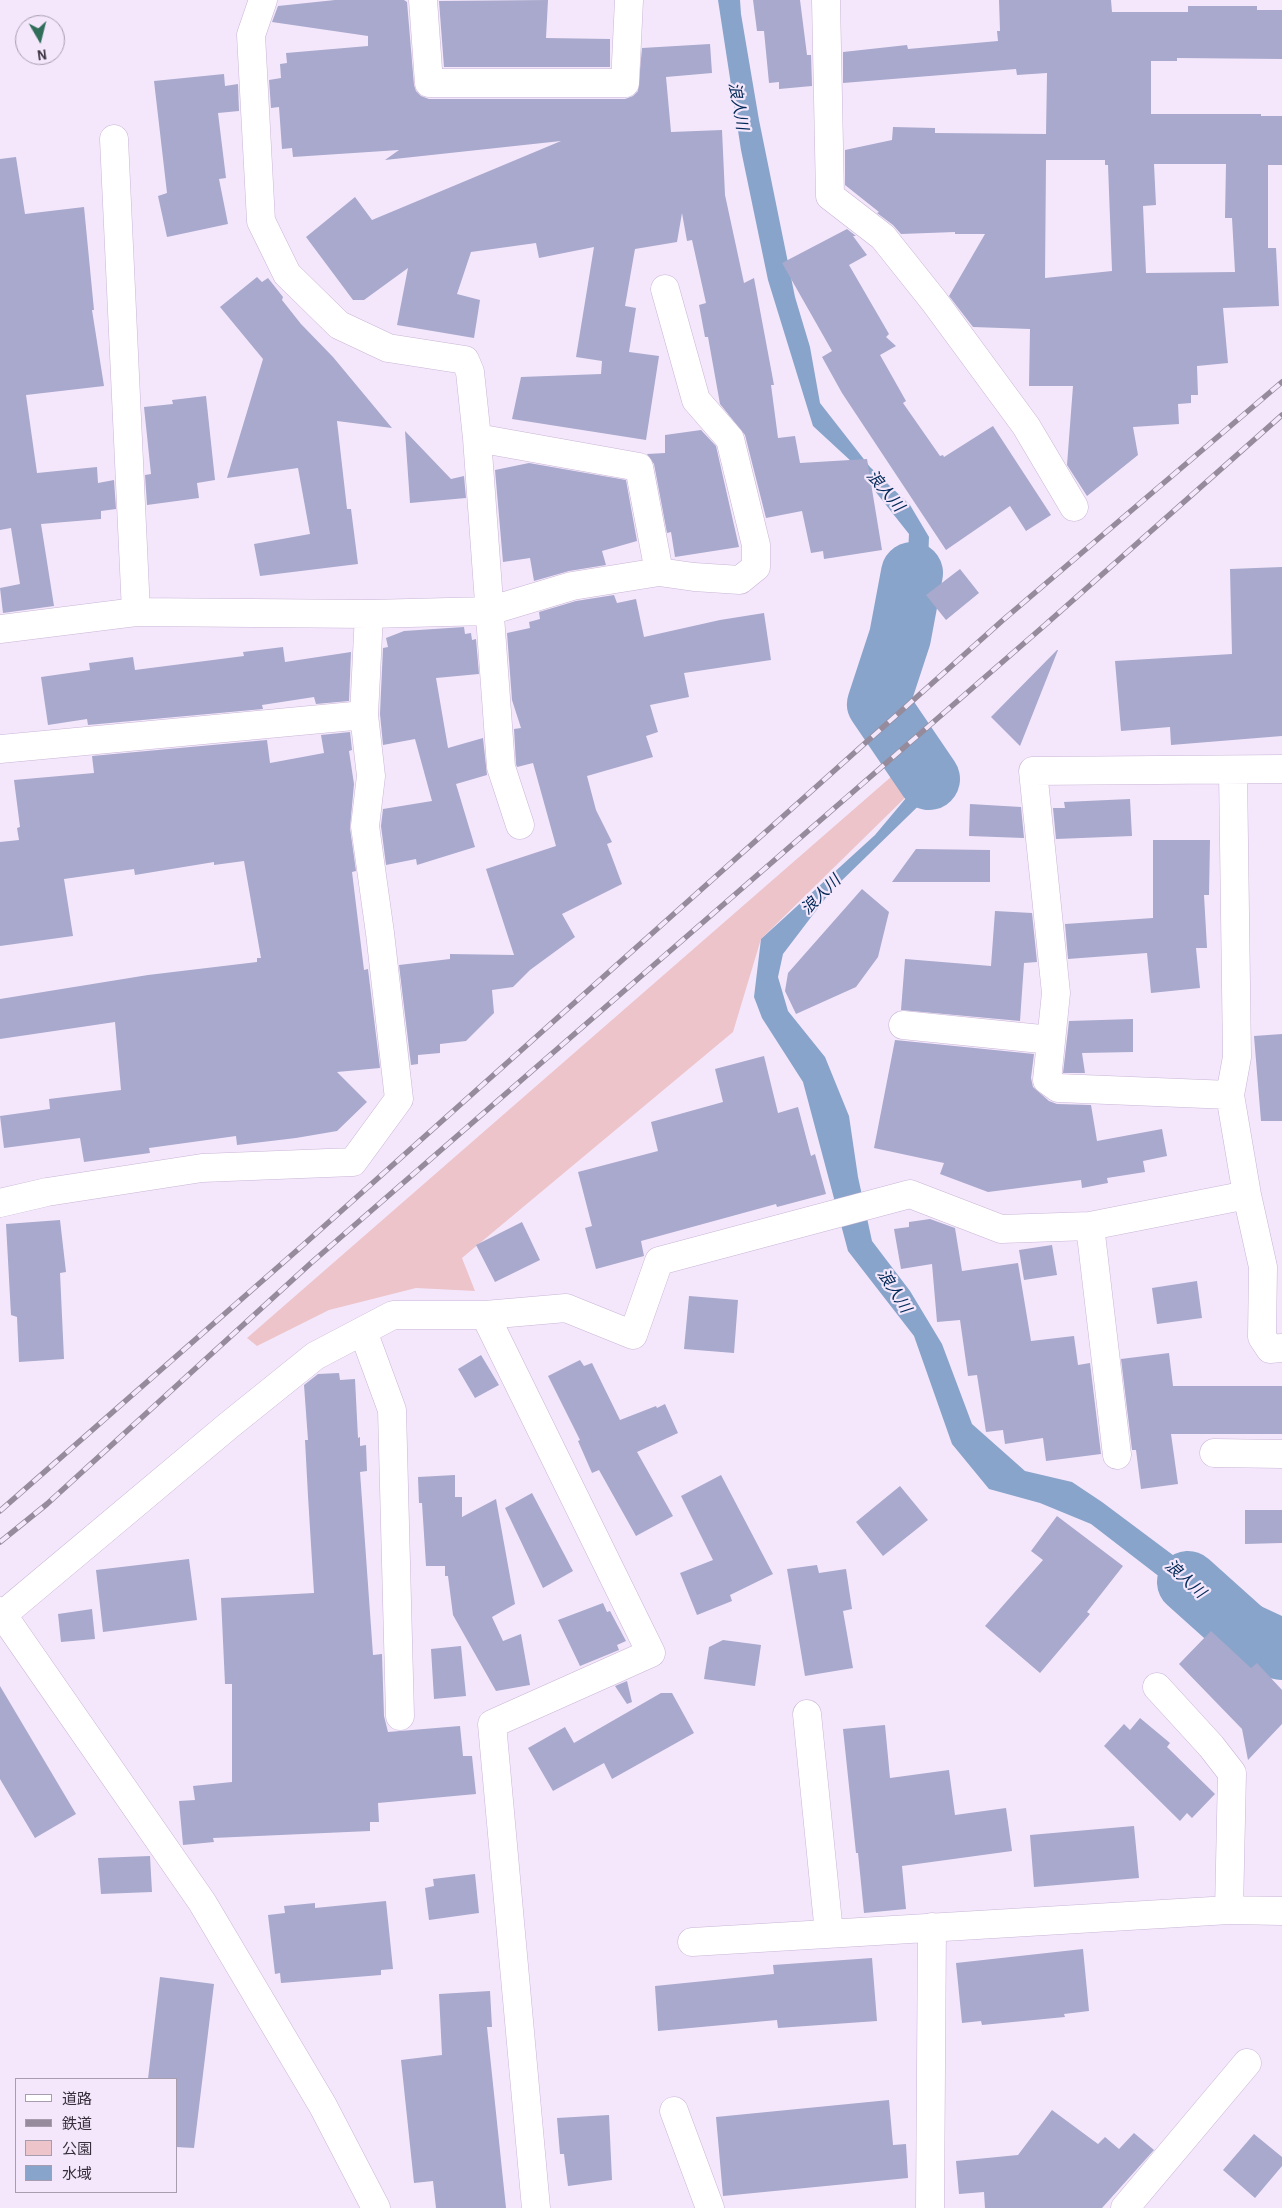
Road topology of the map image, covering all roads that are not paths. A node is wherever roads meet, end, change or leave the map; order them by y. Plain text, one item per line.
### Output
1 (263, 0) edge
2 (423, 0) edge
3 (629, 0) edge
4 (826, 0) edge
5 (114, 139) dead end
6 (666, 289) dead end
7 (477, 438) junction
8 (1074, 507) dead end
9 (659, 572) junction
10 (489, 611) junction
11 (136, 612) junction
12 (369, 614) junction
13 (0, 629) edge
14 (364, 715) junction
15 (0, 749) edge
16 (1282, 769) edge
17 (1233, 771) junction
18 (520, 825) dead end
19 (903, 1026) dead end
20 (1051, 1040) junction
21 (1230, 1095) junction
22 (1247, 1195) junction
23 (0, 1203) edge
24 (1090, 1226) junction
25 (485, 1315) junction
26 (363, 1331) junction
27 (1282, 1348) edge
28 (1214, 1453) dead end
29 (1282, 1454) edge
30 (1117, 1455) dead end
31 (1, 1614) edge
32 (1157, 1687) dead end
33 (807, 1714) dead end
34 (400, 1716) dead end
35 (1229, 1910) junction
36 (1282, 1911) edge
37 (932, 1927) junction
38 (829, 1933) junction
39 (692, 1942) dead end
40 (1247, 2063) dead end
41 (674, 2111) dead end
42 (376, 2208) edge
43 (536, 2208) edge
44 (710, 2208) edge
45 (930, 2208) edge
46 (1125, 2208) edge

1 - 7 street
2 - 3 street
4 - 8 street
5 - 11 street
6 - 9 street
7 - 9 street
7 - 10 street
9 - 10 street
10 - 12 street
10 - 18 street
11 - 12 street
11 - 13 street
12 - 14 street
14 - 15 street
14 - 23 street
16 - 17 street
17 - 20 street
17 - 21 street
19 - 20 street
20 - 21 street
21 - 22 street
22 - 24 street
22 - 27 street
24 - 25 street
24 - 30 street
25 - 26 street
25 - 43 street
26 - 31 street
26 - 34 street
28 - 29 street
31 - 42 street
32 - 35 street
33 - 38 street
35 - 36 street
35 - 37 street
37 - 38 street
37 - 45 street
38 - 39 street
40 - 46 street
41 - 44 street

